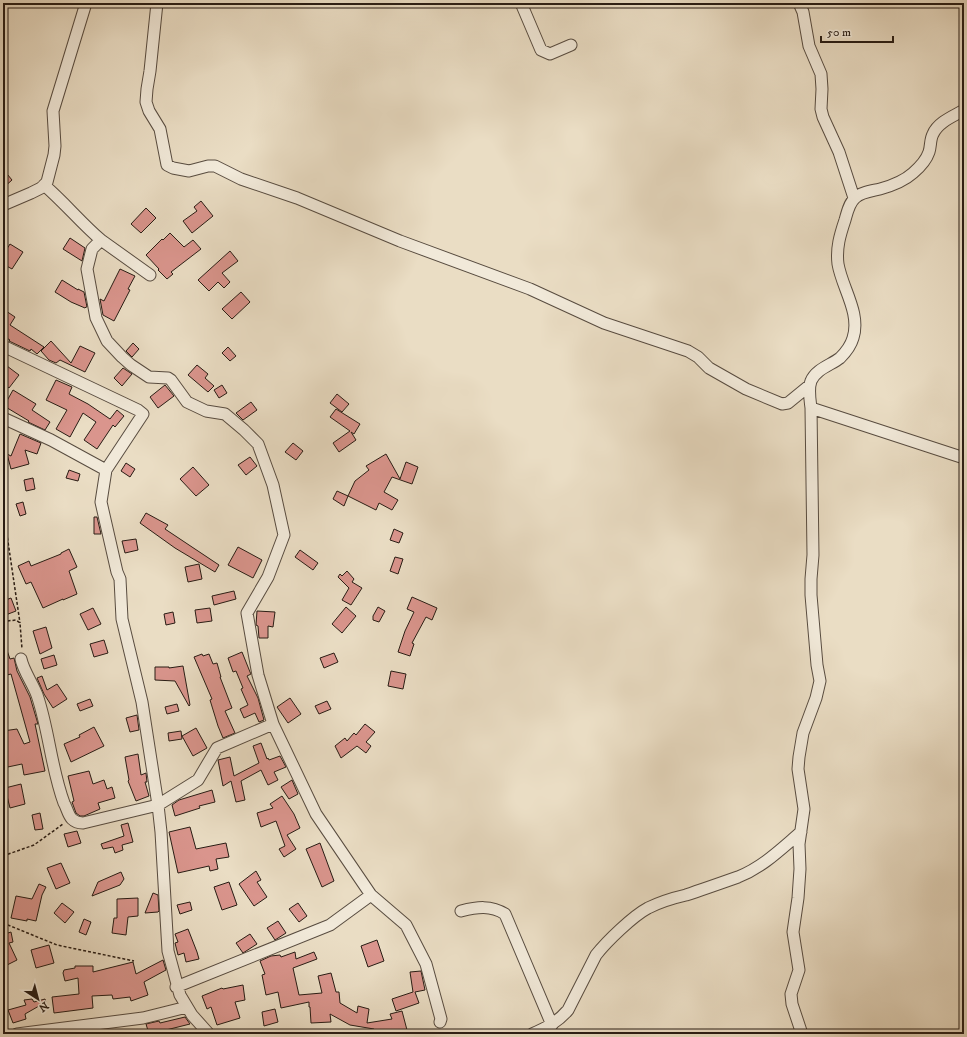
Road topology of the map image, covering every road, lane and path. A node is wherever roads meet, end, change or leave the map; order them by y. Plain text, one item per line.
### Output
1 (86, 3) edge
2 (157, 3) edge
3 (521, 3) edge
4 (799, 3) edge
5 (571, 45) dead end
6 (964, 110) edge
7 (44, 185) junction
8 (854, 198) junction
9 (3, 205) edge
10 (101, 240) junction
11 (150, 275) dead end
12 (3, 346) edge
13 (810, 385) junction
14 (811, 408) junction
15 (3, 418) edge
16 (964, 458) edge
17 (106, 470) junction
18 (3, 508) edge
19 (3, 623) edge
20 (20, 623) junction
21 (22, 659) joint
22 (273, 724) junction
23 (158, 805) junction
24 (72, 820) junction
25 (801, 832) junction
26 (3, 856) edge
27 (371, 895) junction
28 (461, 911) dead end
29 (3, 923) edge
30 (134, 961) dead end
31 (176, 987) junction
32 (186, 1007) junction
33 (440, 1022) dead end
34 (552, 1025) junction
35 (58, 1031) edge
36 (17, 1034) edge
37 (209, 1034) edge
38 (532, 1034) edge
39 (802, 1034) edge

1 - 7 street
2 - 13 street
3 - 5 street
4 - 8 street
6 - 8 street
7 - 9 street
7 - 10 street
8 - 13 street
10 - 11 street
10 - 22 street
12 - 17 street
13 - 14 street
14 - 16 street
14 - 25 street
15 - 17 street
17 - 23 street
18 - 20 path
19 - 20 path
20 - 21 path
21 - 24 street
22 - 23 street
22 - 27 street
23 - 24 street
23 - 31 street
24 - 26 path
25 - 34 street
25 - 39 street
27 - 31 street
27 - 33 street
28 - 34 street
29 - 30 path
31 - 32 street
32 - 35 street
32 - 37 street
34 - 38 street
35 - 36 street

